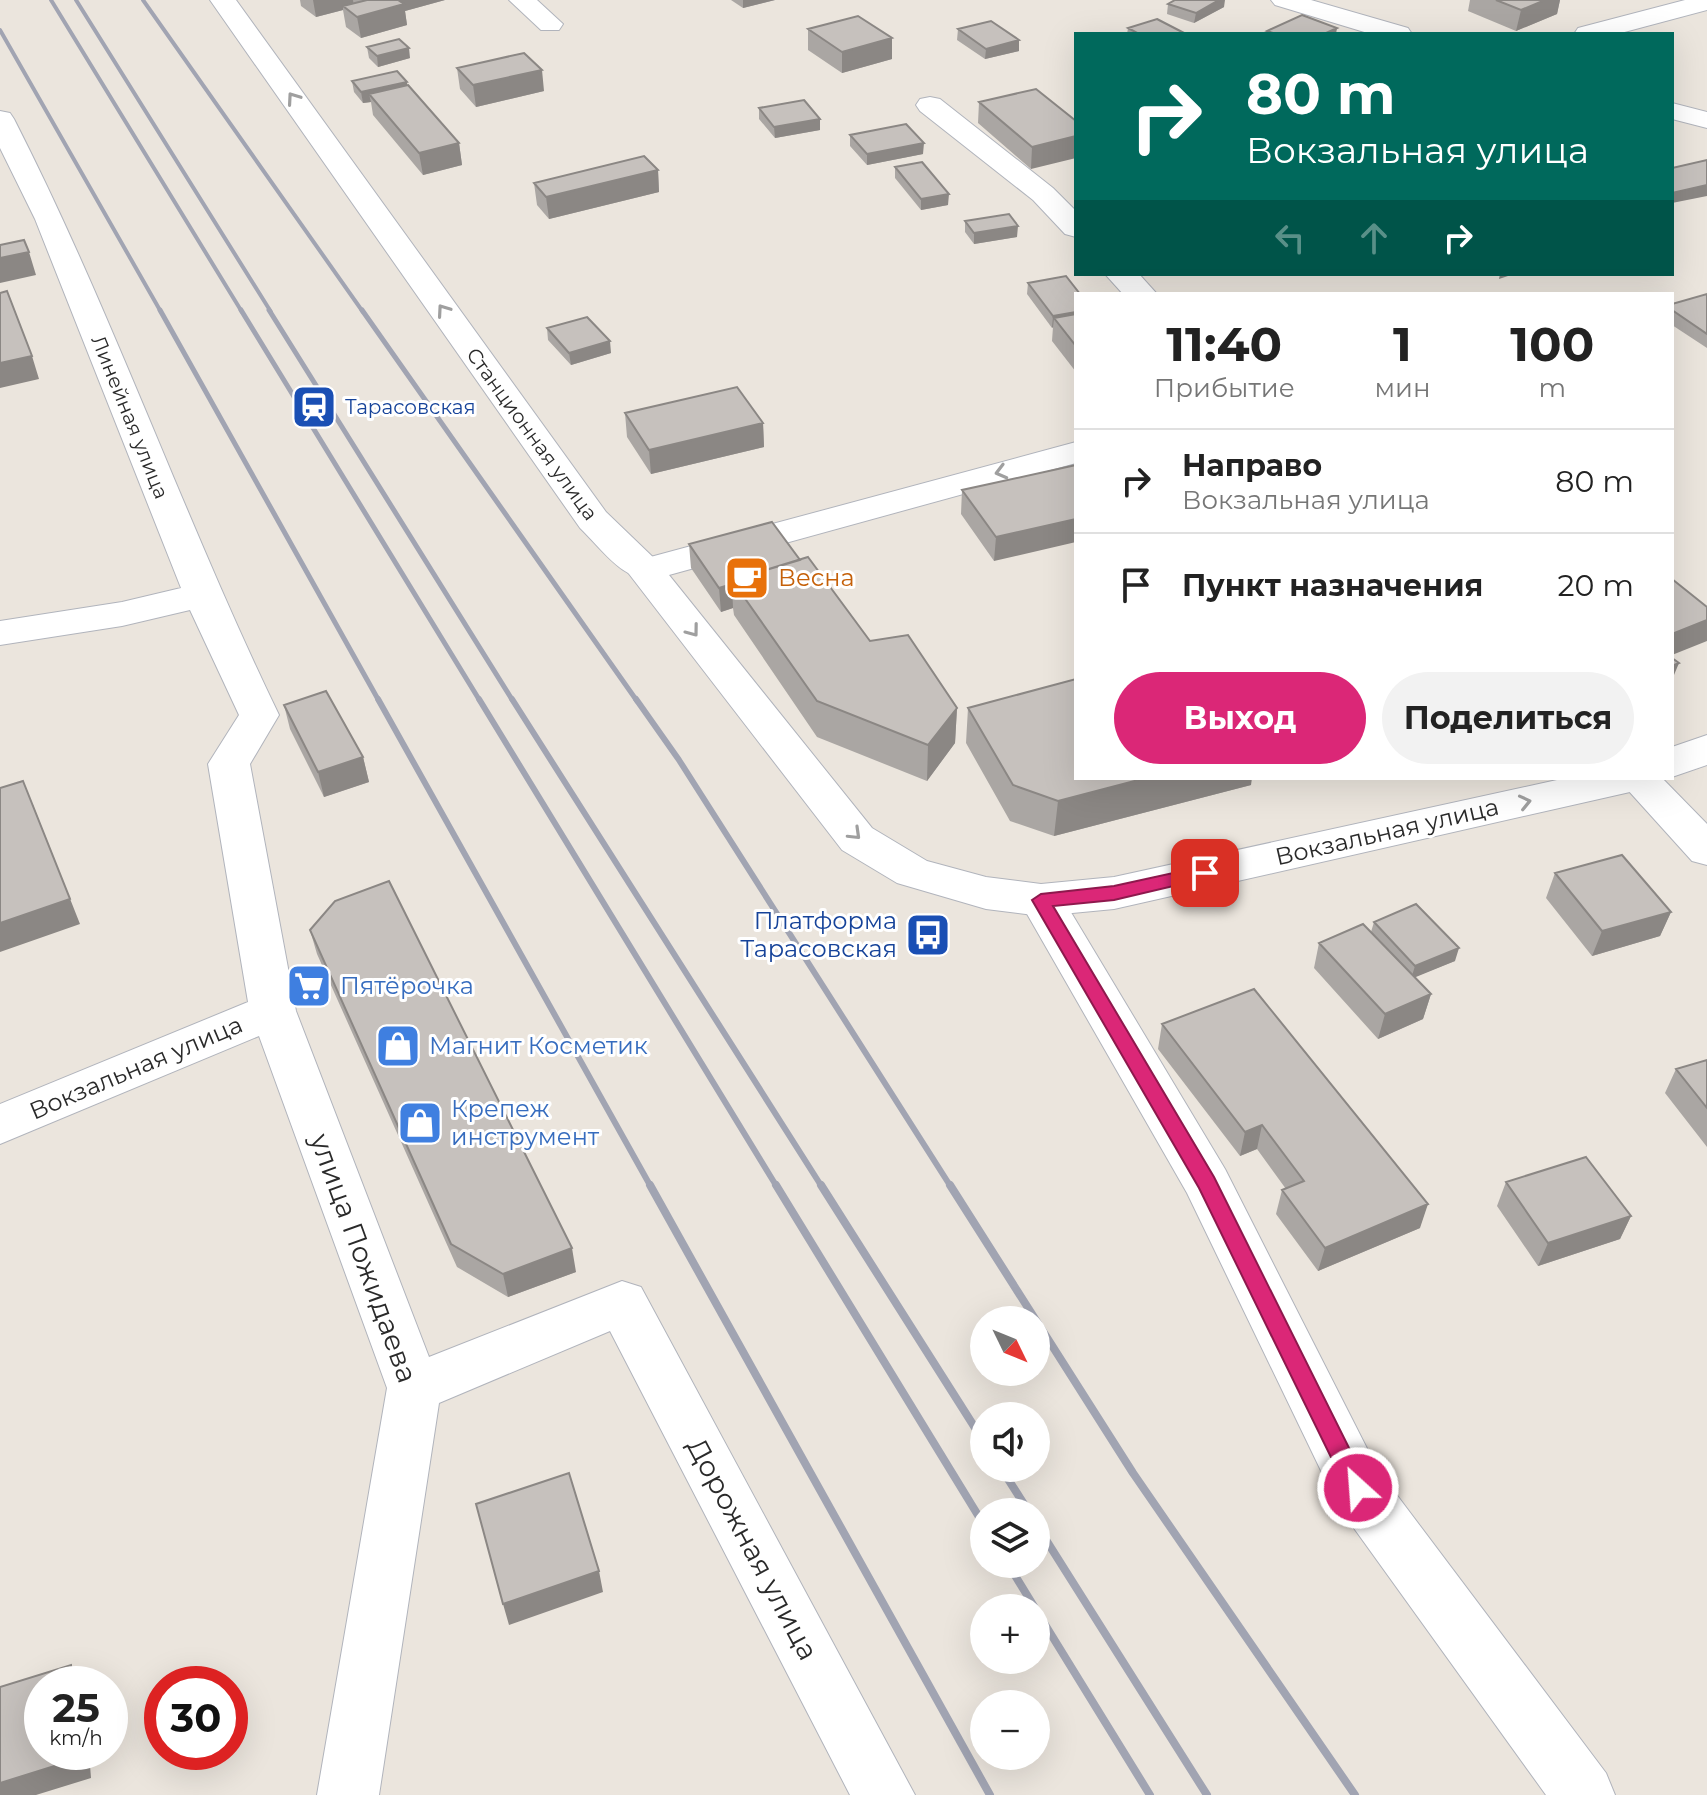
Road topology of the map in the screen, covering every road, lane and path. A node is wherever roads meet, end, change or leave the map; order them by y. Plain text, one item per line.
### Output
1 (522, 0) edge
2 (1284, 0) edge
3 (236, 2) edge
4 (1707, 2) edge
5 (550, 24) dead end
6 (1392, 32) edge
7 (1594, 32) edge
8 (930, 105) dead end
9 (1674, 112) edge
10 (0, 119) edge
11 (1707, 120) edge
12 (1074, 185) edge
13 (1043, 194) junction
14 (1074, 226) edge
15 (1123, 276) edge
16 (1139, 292) edge
17 (1074, 453) edge
18 (645, 570) junction
19 (202, 595) junction
20 (0, 633) edge
21 (259, 715) joint
22 (1707, 749) edge
23 (1674, 762) edge
24 (1621, 780) edge
25 (1640, 780) edge
26 (1707, 850) edge
27 (955, 884) joint
28 (1041, 900) junction
29 (273, 1011) junction
30 (0, 1125) edge
31 (414, 1388) junction
32 (348, 1795) edge
33 (884, 1795) edge
34 (1584, 1795) edge

1 - 5 street
2 - 6 street
18 -> 3 street, Станционная улица
4 - 7 street
8 - 13 street
9 - 11 street
10 - 19 street, Линейная улица
12 - 13 street
13 - 14 street
15 - 16 street
17 -> 18 street
18 -> 27 street, Станционная улица
19 - 20 street
19 - 21 street, Линейная улица
21 - 29 street, улица Пожидаева
22 - 23 street
28 -> 24 street, Вокзальная улица
25 - 26 street
27 - 28 street, Вокзальная улица
28 - 34 street
29 - 30 street, Вокзальная улица
29 - 31 street, улица Пожидаева
31 - 32 street, улица Пожидаева
31 - 33 street, Дорожная улица

